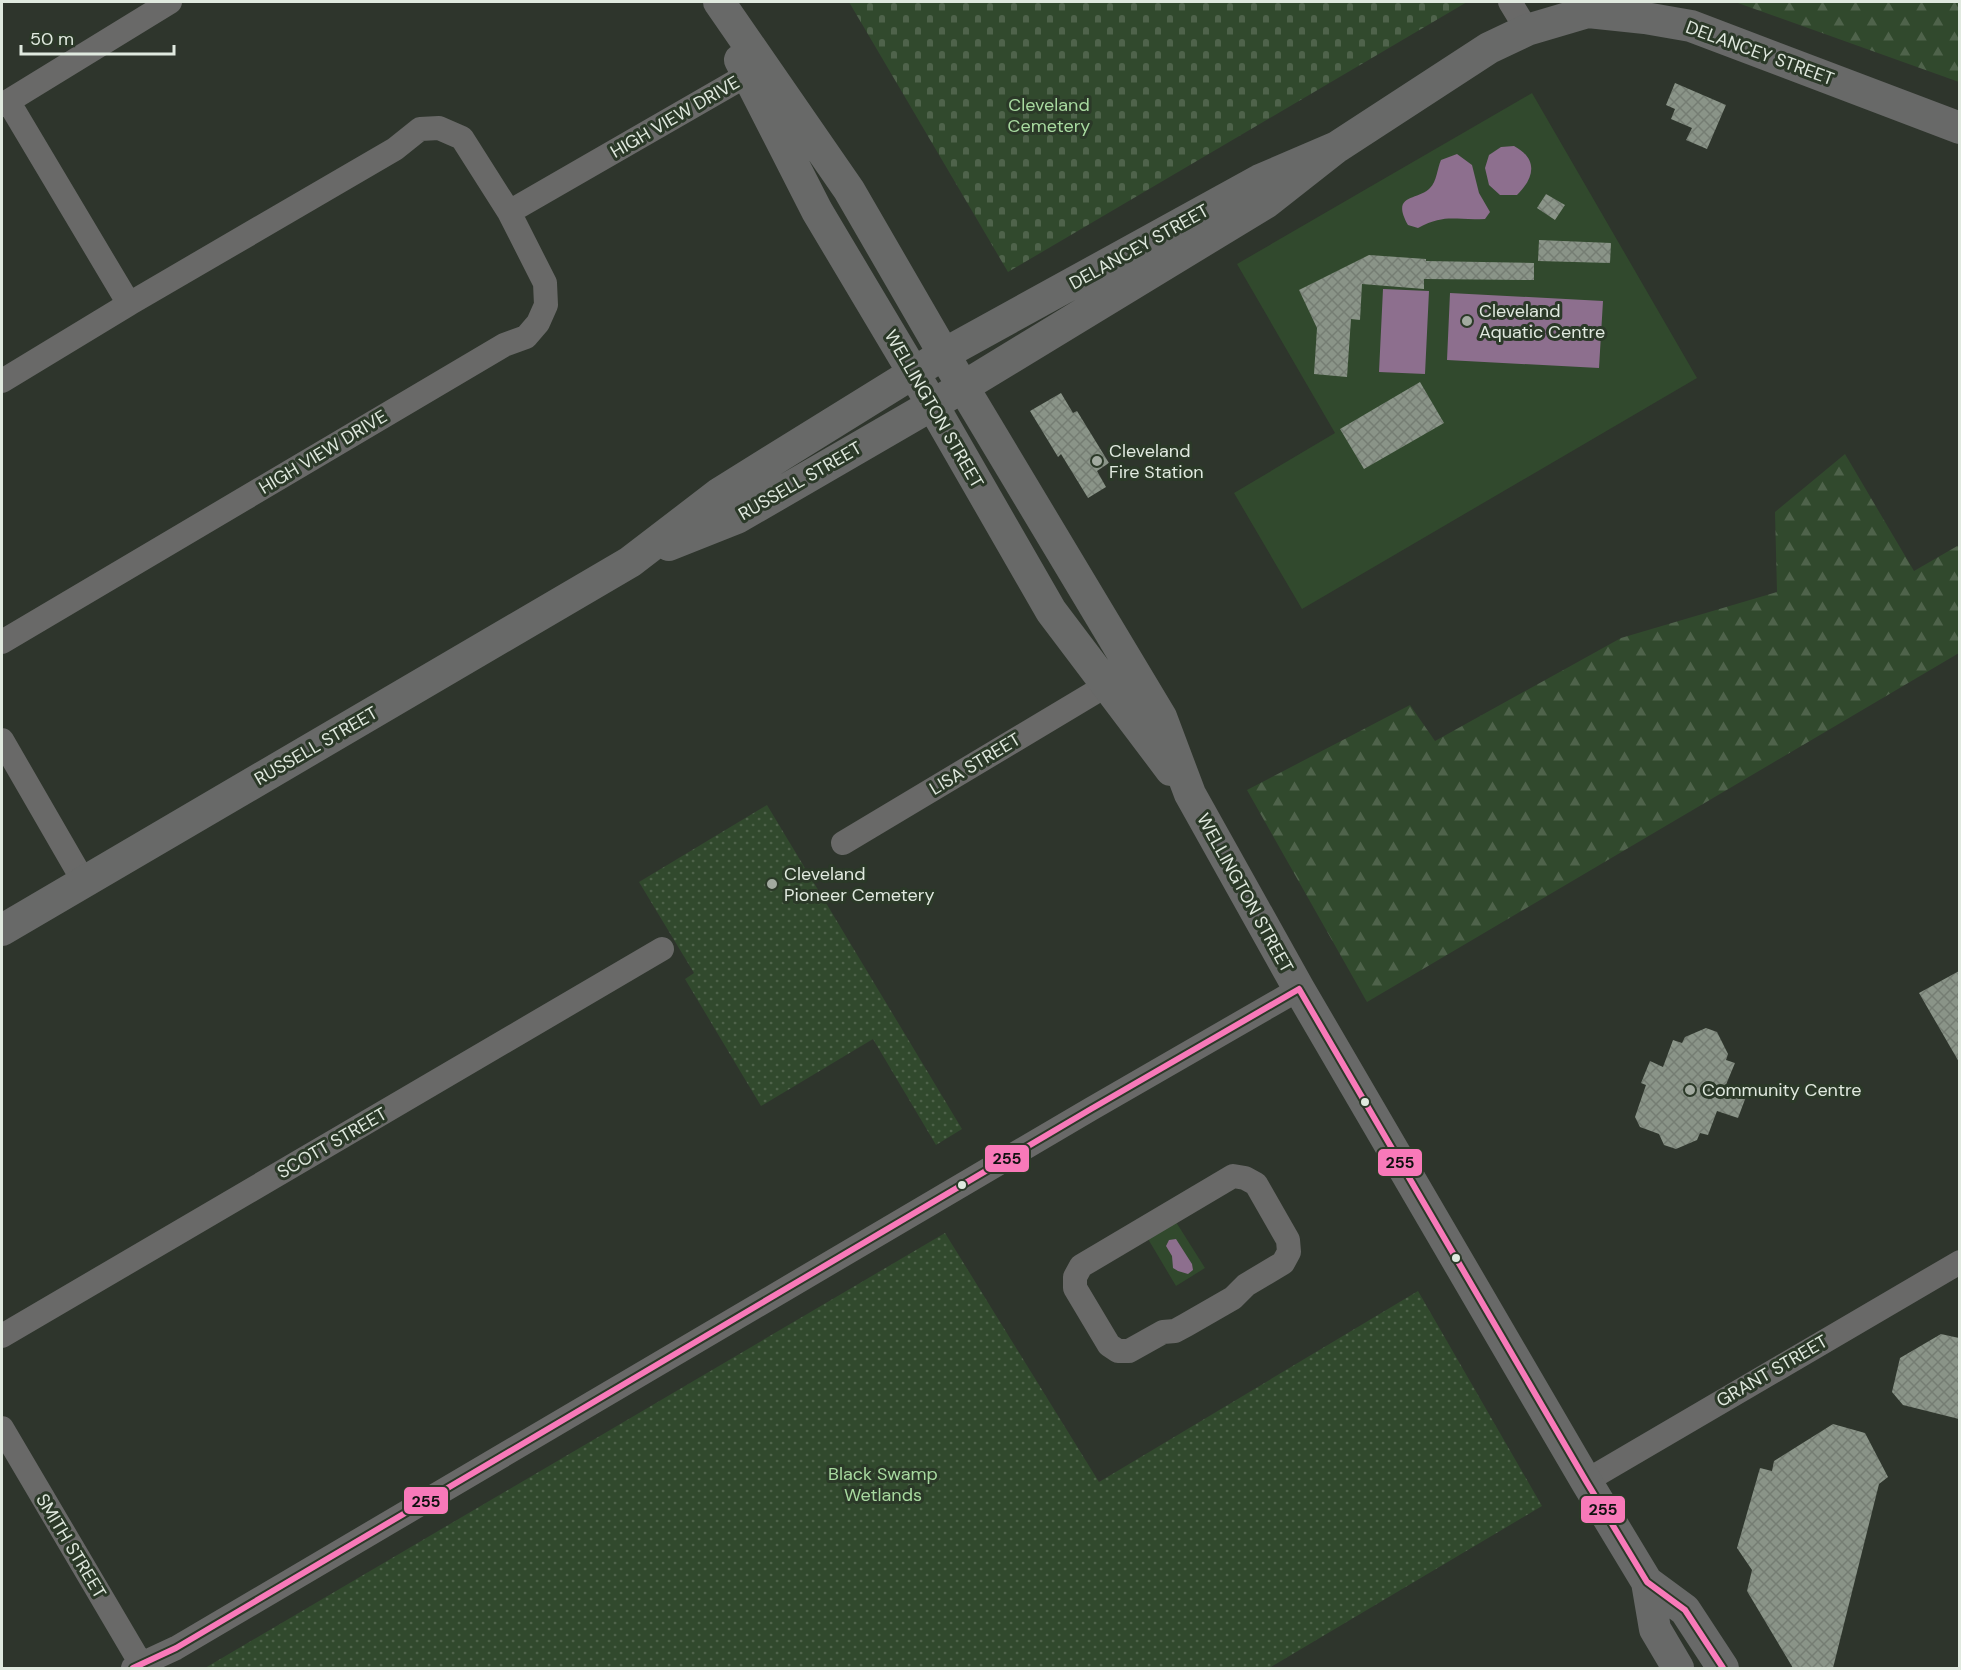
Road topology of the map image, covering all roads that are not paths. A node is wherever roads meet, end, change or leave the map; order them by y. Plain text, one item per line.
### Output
1 (713, 2) edge
2 (720, 2) edge
3 (1510, 2) edge
4 (163, 3) edge
5 (1527, 30) junction
6 (747, 75) junction
7 (5, 103) edge
8 (1959, 128) edge
9 (1337, 147) junction
10 (509, 212) junction
11 (129, 304) junction
12 (944, 354) junction
13 (913, 372) junction
14 (2, 381) edge
15 (963, 387) junction
16 (932, 404) junction
17 (630, 562) junction
18 (2, 642) edge
19 (1107, 685) junction
20 (2, 740) edge
21 (1190, 794) junction
22 (843, 843) dead end
23 (84, 882) junction
24 (2, 930) edge
25 (662, 949) dead end
26 (1299, 989) junction
27 (1157, 1220) joint
28 (1959, 1262) edge
29 (2, 1336) edge
30 (2, 1428) edge
31 (9, 1459) edge
32 (1586, 1481) junction
33 (1647, 1582) junction
34 (137, 1666) edge
35 (1678, 1668) edge
36 (1723, 1668) edge

1 - 6 main road, WELLINGTON STREET
2 - 12 main road, WELLINGTON STREET
3 - 5 street
4 - 7 street
5 - 8 main road, DELANCEY STREET
5 - 9 main road, DELANCEY STREET
6 - 10 street, HIGH VIEW DRIVE
6 - 13 main road, WELLINGTON STREET
7 - 11 street
9 - 12 main road, DELANCEY STREET
9 - 15 main road, DELANCEY STREET
10 - 11 street, HIGH VIEW DRIVE
10 - 18 street, HIGH VIEW DRIVE
11 - 14 street, HIGH VIEW DRIVE
12 - 13 main road, RUSSELL STREET
12 - 15 main road, WELLINGTON STREET
13 - 16 main road, WELLINGTON STREET
13 - 17 main road, RUSSELL STREET
15 - 16 main road, RUSSELL STREET
15 - 21 main road, WELLINGTON STREET
16 - 17 main road, RUSSELL STREET
16 - 19 main road, WELLINGTON STREET
17 - 23 main road, RUSSELL STREET
19 - 21 main road, WELLINGTON STREET
19 - 22 street, LISA STREET
20 - 23 street
21 - 26 main road, WELLINGTON STREET
23 - 24 main road, RUSSELL STREET
25 - 29 street, SCOTT STREET
26 - 32 main road, WELLINGTON STREET
26 - 34 street
27 - 27 street
28 - 32 street, GRANT STREET
30 - 31 street, SMITH STREET
31 - 34 street, SMITH STREET
32 - 33 main road, WELLINGTON STREET
33 - 35 main road, WELLINGTON STREET
33 - 36 main road, WELLINGTON STREET

